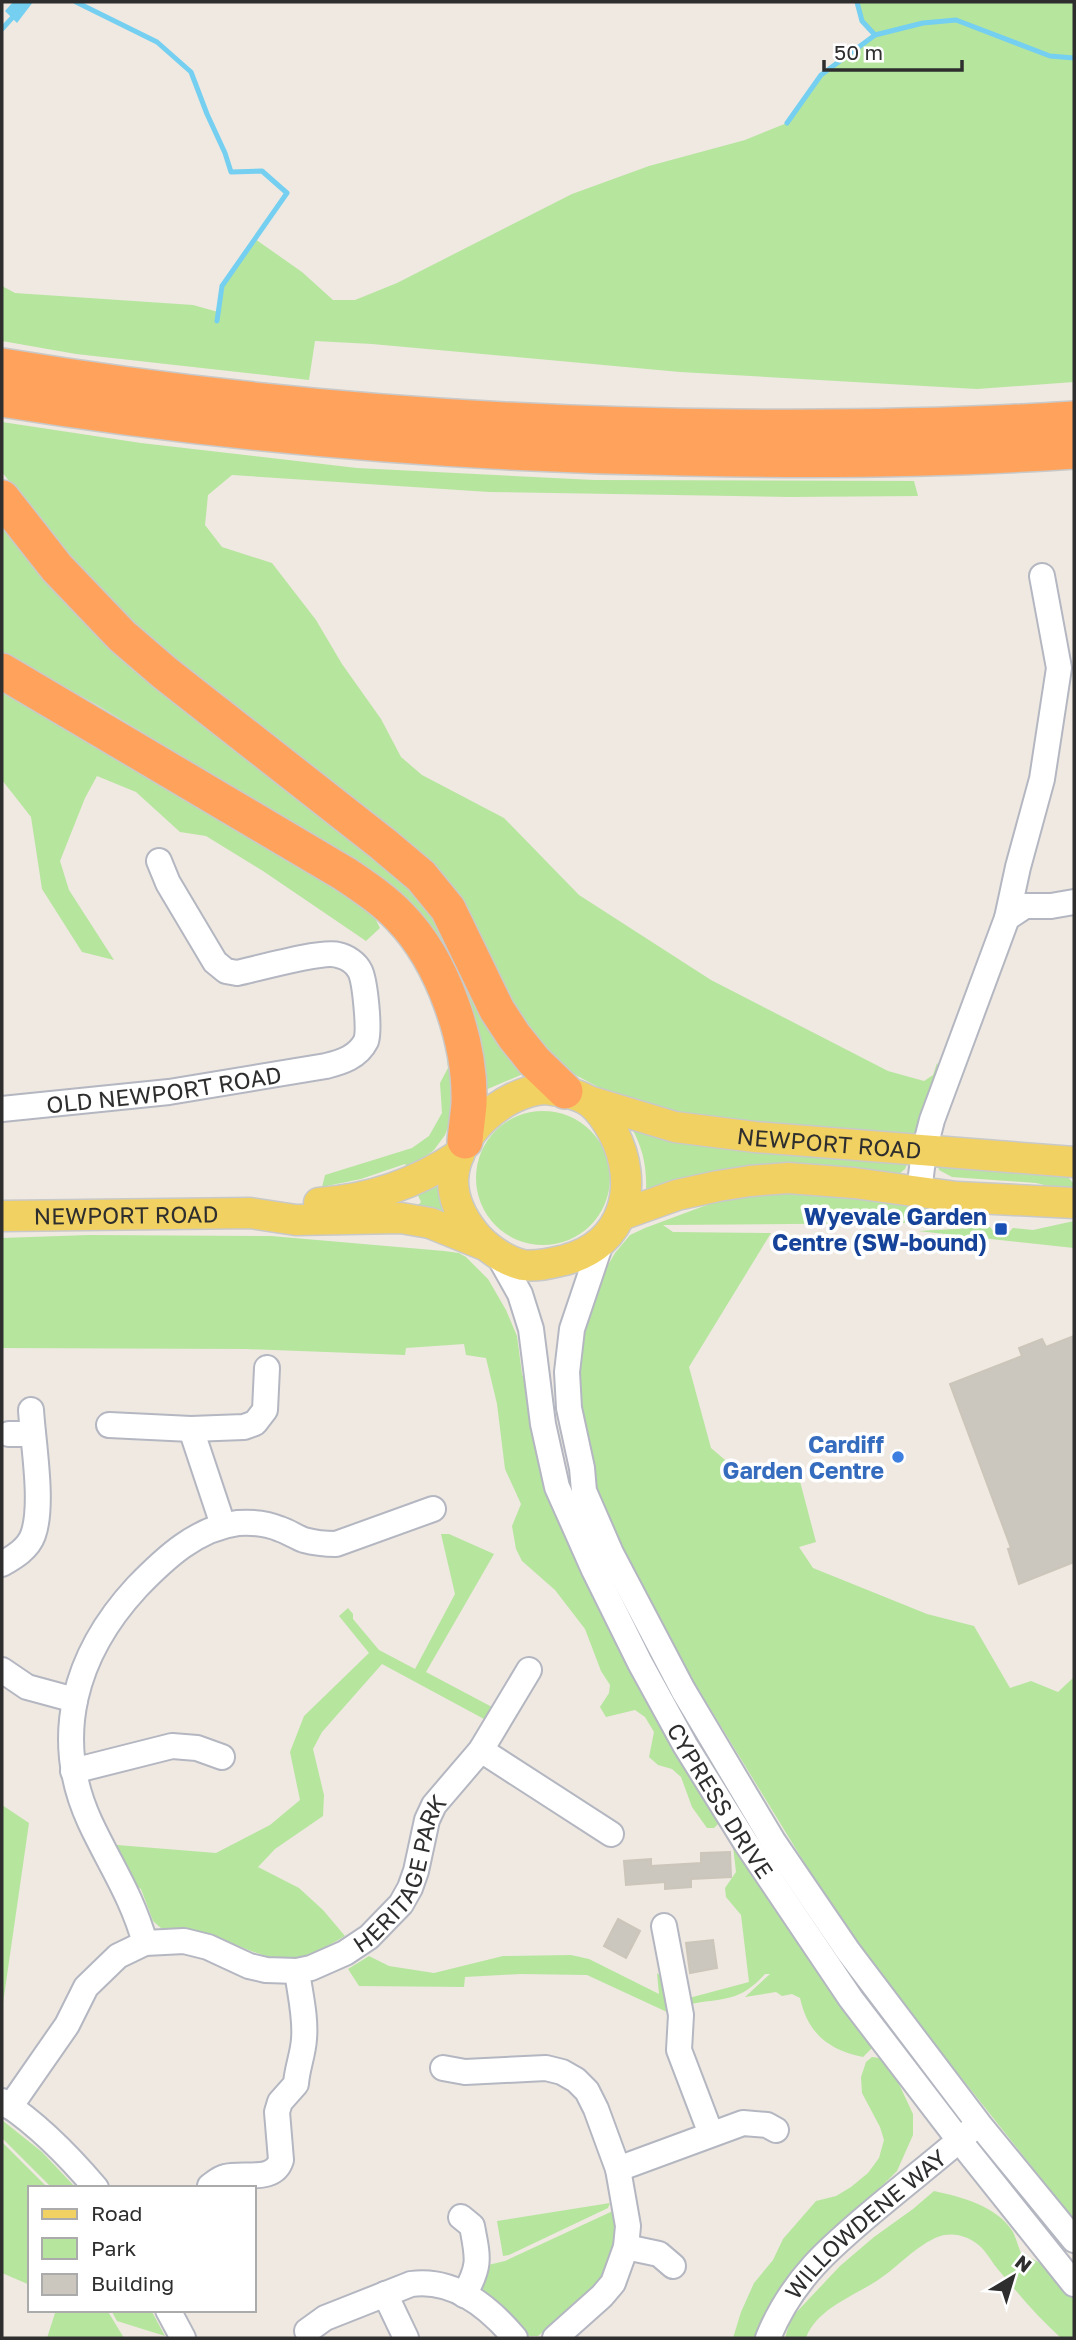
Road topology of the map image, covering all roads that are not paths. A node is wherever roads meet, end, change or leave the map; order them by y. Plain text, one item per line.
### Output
1 (2, 366) edge
2 (2, 399) edge
3 (1074, 419) edge
4 (1074, 451) edge
5 (2, 498) edge
6 (1042, 576) dead end
7 (2, 671) edge
8 (159, 861) dead end
9 (1074, 902) edge
10 (1007, 918) junction
11 (577, 1096) junction
12 (2, 1108) edge
13 (462, 1148) junction
14 (924, 1151) junction
15 (1074, 1162) edge
16 (919, 1192) junction
17 (1074, 1203) edge
18 (250, 1213) junction
19 (621, 1215) junction
20 (2, 1216) edge
21 (601, 1243) junction
22 (490, 1248) junction
23 (267, 1368) dead end
24 (109, 1425) dead end
25 (24, 1426) dead end
26 (191, 1429) junction
27 (433, 1509) dead end
28 (223, 1525) junction
29 (2, 1564) edge
30 (2, 1670) edge
31 (529, 1670) dead end
32 (75, 1700) junction
33 (481, 1750) junction
34 (222, 1757) dead end
35 (74, 1770) junction
36 (611, 1834) dead end
37 (664, 1926) dead end
38 (145, 1943) junction
39 (297, 1971) junction
40 (443, 2068) dead end
41 (6, 2104) edge
42 (979, 2124) junction
43 (776, 2130) dead end
44 (711, 2134) junction
45 (959, 2140) junction
46 (618, 2169) junction
47 (94, 2186) edge
48 (210, 2186) dead end
49 (461, 2217) dead end
50 (1074, 2240) edge
51 (626, 2247) junction
52 (673, 2266) dead end
53 (1074, 2284) edge
54 (385, 2294) junction
55 (464, 2295) junction
56 (169, 2312) edge
57 (307, 2331) dead end
58 (183, 2338) edge
59 (406, 2338) edge
60 (515, 2338) edge
61 (555, 2338) edge
62 (768, 2338) edge

1 - 3 highway
2 - 4 highway
5 - 11 highway
6 - 10 street
7 - 13 highway
8 - 12 street, OLD NEWPORT ROAD
9 - 10 street
10 - 14 street
11 - 13 main road
11 - 14 main road, NEWPORT ROAD
11 - 19 main road
13 - 18 main road, NEWPORT ROAD
13 - 22 main road
14 - 15 main road, NEWPORT ROAD
14 - 16 street
16 - 17 main road, NEWPORT ROAD
16 - 19 main road, NEWPORT ROAD
18 - 20 main road, NEWPORT ROAD
18 - 22 main road, NEWPORT ROAD
19 - 21 main road
21 - 22 main road
21 - 42 street, CYPRESS DRIVE
22 - 45 street, CYPRESS DRIVE
23 - 26 street
24 - 26 street
25 - 29 street
26 - 28 street
27 - 28 street
28 - 32 street
30 - 32 street
31 - 33 street, HERITAGE PARK
32 - 35 street
33 - 36 street
33 - 39 street, HERITAGE PARK
34 - 35 street
35 - 38 street
37 - 44 street
38 - 39 street, HERITAGE PARK
38 - 41 street, HERITAGE PARK
39 - 48 street
40 - 46 street
41 - 47 street
42 - 45 street, WILLOWDENE WAY
42 - 50 street, CYPRESS DRIVE
43 - 44 street
44 - 46 street
45 - 53 street, CYPRESS DRIVE
45 - 62 street, WILLOWDENE WAY
46 - 51 street
49 - 55 street
51 - 52 street
51 - 61 street
54 - 55 street
54 - 57 street
54 - 59 street
55 - 60 street
56 - 58 street

